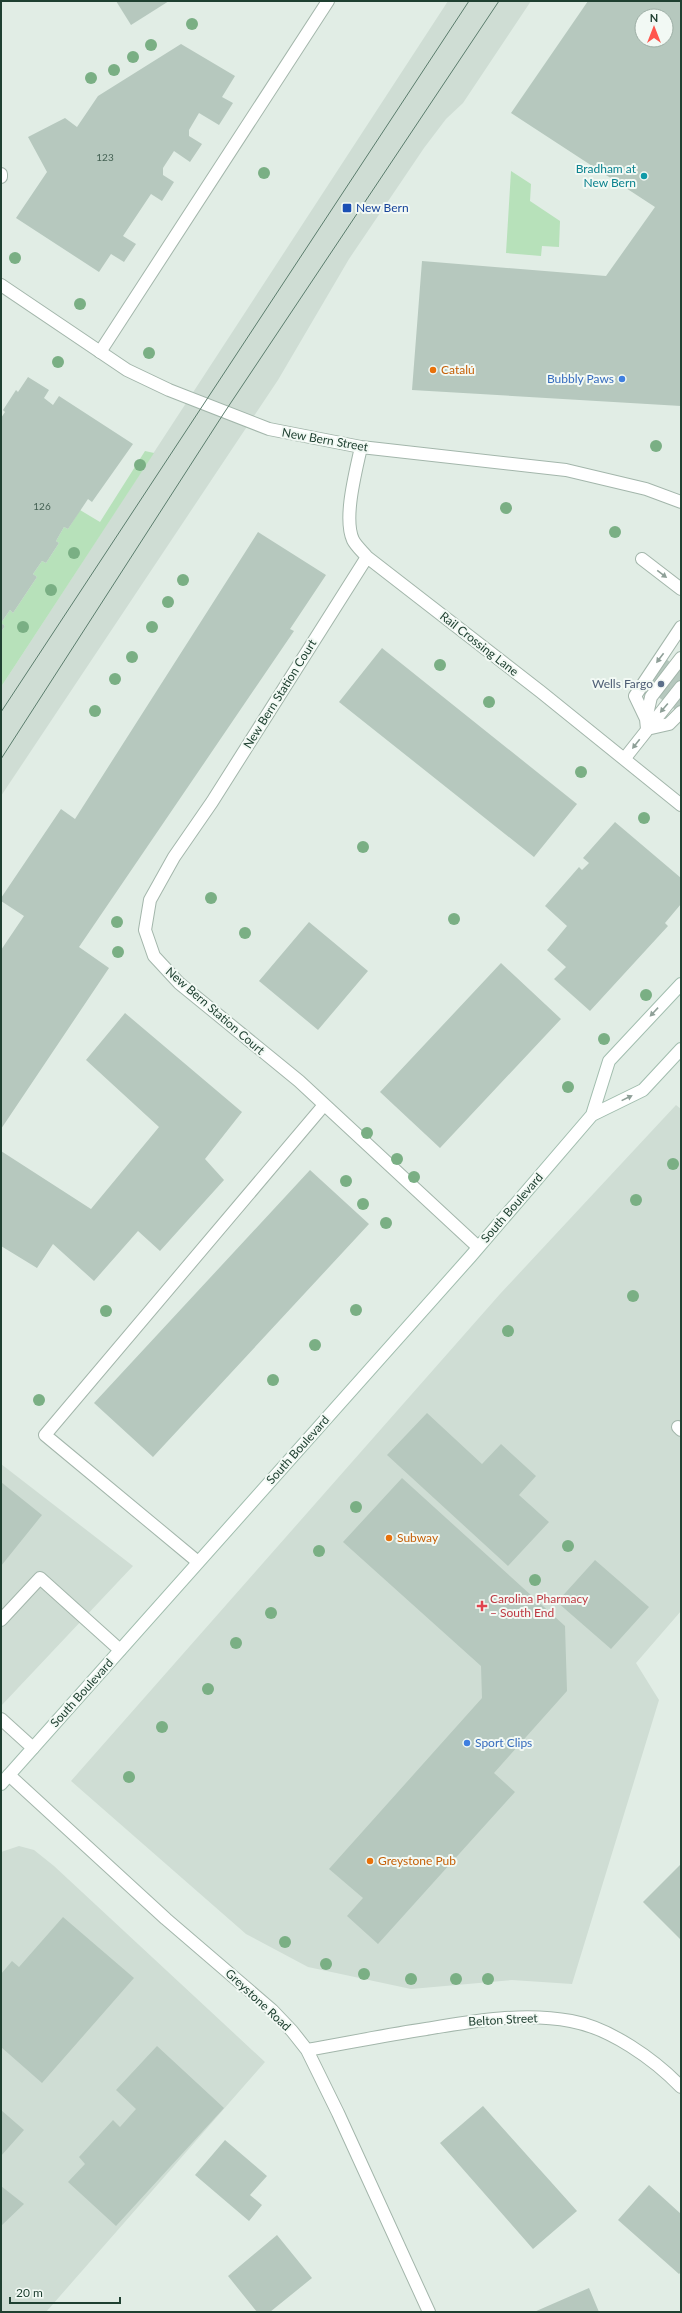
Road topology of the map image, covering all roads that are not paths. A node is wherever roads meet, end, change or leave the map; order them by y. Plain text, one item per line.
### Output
1 (328, 1) edge
2 (1, 285) edge
3 (100, 352) junction
4 (361, 447) junction
5 (681, 502) edge
6 (367, 557) junction
7 (642, 559) dead end
8 (681, 589) edge
9 (681, 627) edge
10 (681, 658) edge
11 (681, 687) edge
12 (681, 712) edge
13 (646, 724) junction
14 (624, 758) junction
15 (681, 805) edge
16 (681, 984) edge
17 (681, 1050) edge
18 (324, 1105) junction
19 (592, 1115) junction
20 (478, 1247) junction
21 (198, 1562) junction
22 (1, 1620) edge
23 (120, 1650) junction
24 (1, 1719) edge
25 (33, 1748) junction
26 (9, 1775) junction
27 (1, 1784) edge
28 (307, 2050) junction
29 (681, 2087) edge
30 (429, 2312) edge

1 - 3 street
2 - 3 street, New Bern Street
3 - 4 street, New Bern Street
4 - 5 street, New Bern Street
4 - 6 street, Rail Crossing Lane
6 - 14 street, Rail Crossing Lane
6 - 18 street, New Bern Station Court
7 -> 8 street
9 -> 13 street
10 - 13 street
11 -> 13 street
12 - 13 street
13 -> 14 street
14 - 15 street, Rail Crossing Lane
16 -> 19 street, South Boulevard
19 -> 17 street, South Boulevard
18 - 20 street, New Bern Station Court
18 - 21 street
19 - 20 street, South Boulevard
20 - 21 street, South Boulevard
21 - 23 street, South Boulevard
22 - 23 street
23 - 25 street, South Boulevard
24 - 25 street
25 - 26 street, South Boulevard
26 - 27 street, South Boulevard
26 - 28 street, Greystone Road
28 - 29 street, Belton Street
28 - 30 street, Greystone Road

